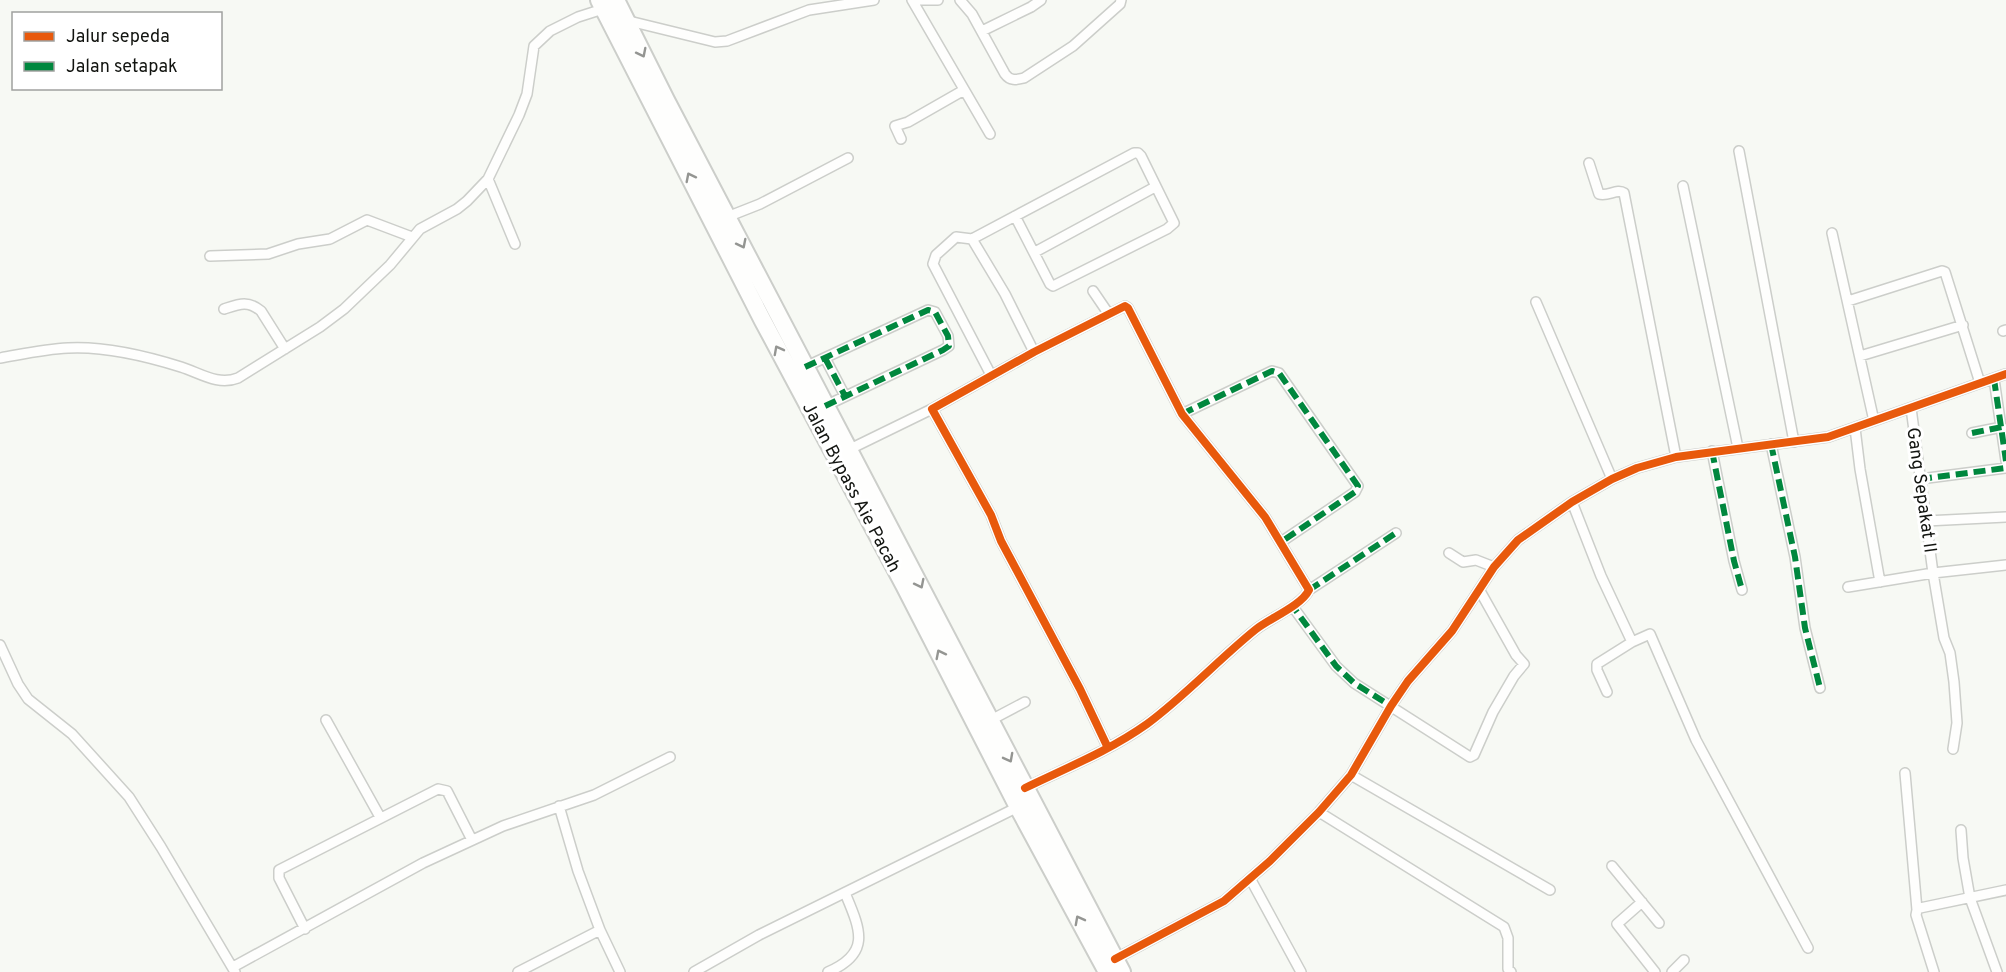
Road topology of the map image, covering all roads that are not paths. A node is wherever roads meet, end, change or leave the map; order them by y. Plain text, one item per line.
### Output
1 (874, 0) edge
2 (912, 0) edge
3 (920, 0) edge
4 (938, 0) edge
5 (960, 0) edge
6 (1041, 0) edge
7 (1121, 0) edge
8 (606, 3) edge
9 (829, 3) edge
10 (808, 5) edge
11 (625, 20) junction
12 (982, 31) junction
13 (964, 90) junction
14 (660, 104) junction
15 (990, 134) dead end
16 (902, 139) dead end
17 (1739, 151) dead end
18 (848, 158) dead end
19 (1589, 163) dead end
20 (488, 179) junction
21 (1683, 186) dead end
22 (1155, 187) junction
23 (1016, 216) junction
24 (728, 217) junction
25 (1832, 233) dead end
26 (412, 237) junction
27 (972, 238) junction
28 (514, 244) dead end
29 (1035, 252) junction
30 (210, 256) dead end
31 (1093, 291) dead end
32 (1848, 301) junction
33 (1536, 302) dead end
34 (224, 309) dead end
35 (1108, 314) junction
36 (1963, 325) junction
37 (285, 349) junction
38 (1034, 352) junction
39 (1860, 356) junction
40 (0, 358) edge
41 (825, 358) junction
42 (805, 367) junction
43 (2006, 374) edge
44 (991, 375) junction
45 (1994, 379) junction
46 (1980, 383) junction
47 (845, 396) junction
48 (825, 406) junction
49 (1911, 408) junction
50 (932, 409) junction
51 (1182, 414) junction
52 (1874, 421) junction
53 (2002, 427) junction
54 (1855, 428) junction
55 (1972, 433) dead end
56 (1794, 442) junction
57 (1771, 444) junction
58 (1738, 448) junction
59 (849, 450) junction
60 (1712, 451) junction
61 (1676, 457) junction
62 (2006, 461) edge
63 (2006, 468) edge
64 (1612, 478) junction
65 (1920, 479) junction
66 (1572, 502) junction
67 (2006, 517) edge
68 (1926, 521) junction
69 (1396, 533) dead end
70 (1281, 542) junction
71 (1449, 553) dead end
72 (2006, 565) edge
73 (1494, 567) junction
74 (1933, 573) junction
75 (1880, 582) junction
76 (1848, 587) dead end
77 (1309, 590) junction
78 (1742, 590) dead end
79 (1480, 591) junction
80 (1293, 607) junction
81 (1632, 642) junction
82 (0, 645) edge
83 (964, 685) junction
84 (1820, 688) dead end
85 (1607, 692) dead end
86 (1025, 702) dead end
87 (1391, 706) junction
88 (326, 720) dead end
89 (989, 721) junction
90 (1108, 748) junction
91 (1953, 749) dead end
92 (670, 757) dead end
93 (1905, 773) dead end
94 (1351, 775) junction
95 (1025, 788) junction
96 (559, 806) junction
97 (1018, 807) junction
98 (1319, 812) junction
99 (381, 817) junction
100 (1961, 830) dead end
101 (472, 840) junction
102 (1612, 866) dead end
103 (1251, 880) junction
104 (1550, 890) dead end
105 (2006, 890) edge
106 (845, 893) junction
107 (1970, 898) junction
108 (1642, 902) junction
109 (1917, 910) junction
110 (1659, 923) dead end
111 (305, 929) junction
112 (600, 930) junction
113 (1808, 948) dead end
114 (1684, 960) dead end
115 (1115, 968) edge
116 (234, 970) edge
117 (518, 972) edge
118 (620, 972) edge
119 (694, 972) edge
120 (828, 972) edge
121 (1301, 972) edge
122 (1511, 972) edge
123 (1655, 972) edge
124 (1672, 972) edge
125 (1934, 972) edge
126 (1997, 972) edge

1 - 9 street
2 - 13 street
3 - 4 street
5 - 12 street
6 - 12 street
7 - 12 street
8 - 11 highway
8 - 14 highway, Jalan Bypass Aie Pacah
8 - 20 street
9 - 10 street
10 - 11 street
11 -> 14 highway
13 - 15 street
13 - 16 street
14 - 24 highway
83 -> 14 highway, Jalan Bypass Aie Pacah
17 - 56 street
18 - 24 street
19 - 61 street
20 - 26 street
20 - 28 street
21 - 58 street
22 - 23 street
22 - 29 street
22 - 29 street
23 - 27 street
23 - 29 street
24 -> 42 highway
25 - 32 street
26 - 30 street
26 - 37 street
27 - 38 street
27 - 44 street
31 - 35 street
32 - 36 street
32 - 39 street
33 - 64 street
34 - 37 street
35 - 38 street
35 - 51 street
36 - 39 street
36 - 46 street
37 - 40 street
38 - 44 street
39 - 52 street
41 - 42 street
41 - 47 street
41 - 47 street
42 - 48 highway
43 - 45 street
44 - 50 street
45 - 46 street
45 - 53 street
46 - 49 street
47 - 48 street
48 - 59 highway
49 - 52 street
49 - 65 street, Gang Sepakat II
50 - 59 street
50 - 90 street
51 - 70 street
51 - 70 street
52 - 54 street
53 - 55 street
53 - 62 street
54 - 56 street
54 - 75 street
56 - 57 street
57 - 58 street
57 - 84 street
58 - 60 street
59 -> 83 highway
60 - 61 street
60 - 78 street
61 - 64 street
63 - 65 street
64 - 66 street
65 - 68 street, Gang Sepakat II
66 - 73 street
66 - 81 street
67 - 68 street
68 - 74 street, Gang Sepakat II
69 - 77 street
70 - 77 street
71 - 73 street
72 - 74 street
73 - 79 street
74 - 75 street
74 - 91 street, Gang Sepakat II
75 - 76 street
77 - 80 street
79 - 87 street
79 - 87 street
80 - 87 street
80 - 90 street
81 - 85 street
81 - 113 street
82 - 116 street
83 - 89 highway
83 - 97 highway, Jalan Bypass Aie Pacah
86 - 89 street
87 - 94 street
88 - 99 street
89 -> 95 highway
90 - 95 street
92 - 96 street
93 - 109 street
94 - 98 street
94 - 104 street
95 - 115 highway
96 - 101 street
96 - 112 street
97 - 106 street
115 -> 97 highway, Jalan Bypass Aie Pacah
98 - 103 street
98 - 122 street
99 - 101 street
99 - 111 street
100 - 107 street
101 - 111 street
102 - 108 street
103 - 115 street
103 - 121 street
105 - 107 street
106 - 119 street
106 - 120 street
107 - 109 street
107 - 126 street
108 - 110 street
108 - 123 street
109 - 125 street
111 - 116 street
112 - 117 street
112 - 118 street
114 - 124 street

